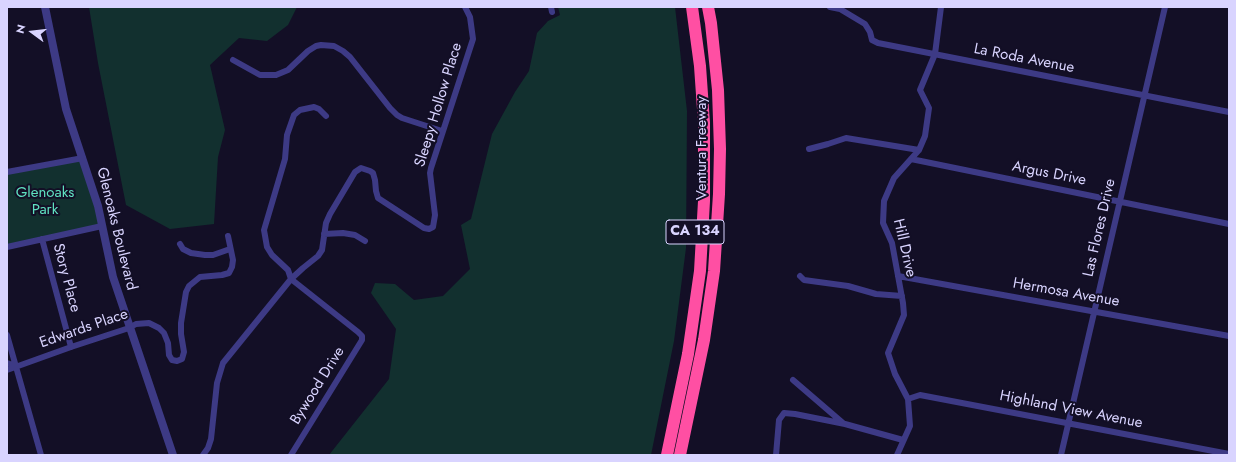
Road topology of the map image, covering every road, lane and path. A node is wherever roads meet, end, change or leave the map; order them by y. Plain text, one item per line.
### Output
1 (45, 7) edge
2 (465, 7) edge
3 (686, 7) edge
4 (692, 7) edge
5 (701, 7) edge
6 (708, 7) edge
7 (830, 7) edge
8 (941, 7) edge
9 (1165, 7) edge
10 (935, 54) junction
11 (233, 60) dead end
12 (1145, 96) junction
13 (1229, 112) edge
14 (326, 116) dead end
15 (442, 132) junction
16 (809, 149) dead end
17 (919, 150) junction
18 (83, 158) junction
19 (911, 159) junction
20 (7, 172) edge
21 (719, 194) junction
22 (1120, 202) junction
23 (1229, 224) edge
24 (102, 226) junction
25 (324, 234) junction
26 (228, 236) dead end
27 (42, 239) junction
28 (365, 241) dead end
29 (180, 244) dead end
30 (7, 247) edge
31 (230, 248) junction
32 (800, 276) dead end
33 (898, 276) junction
34 (291, 279) junction
35 (902, 296) junction
36 (1094, 312) junction
37 (130, 328) junction
38 (7, 336) edge
39 (1229, 336) edge
40 (71, 347) junction
41 (7, 363) edge
42 (15, 366) junction
43 (7, 370) edge
44 (793, 380) dead end
45 (908, 399) junction
46 (1069, 423) junction
47 (844, 424) junction
48 (904, 440) junction
49 (1229, 454) edge
50 (41, 455) edge
51 (173, 455) edge
52 (203, 455) edge
53 (291, 455) edge
54 (660, 455) edge
55 (667, 455) edge
56 (680, 455) edge
57 (776, 455) edge
58 (897, 455) edge
59 (1061, 455) edge

1 - 18 street, Glenoaks Boulevard
2 - 15 street, Sleepy Hollow Place
3 - 54 highway, Ventura Freeway / CA 134
4 - 55 highway
5 - 21 highway
6 - 21 highway, Ventura Freeway / CA 134
7 - 10 street, La Roda Avenue
8 - 10 street, Hill Drive
9 - 12 street, Las Flores Drive
10 - 12 street, La Roda Avenue
10 - 17 street, Hill Drive
11 - 15 street
12 - 13 street, La Roda Avenue
12 - 22 street, Las Flores Drive
14 - 34 street
15 - 25 street, Sleepy Hollow Place
16 - 17 street
17 - 19 street, Hill Drive
18 - 20 street
18 - 24 street, Glenoaks Boulevard
19 - 22 street, Argus Drive
19 - 33 street, Hill Drive
21 - 56 highway, Ventura Freeway / CA 134
22 - 23 street, Argus Drive
22 - 36 street, Las Flores Drive
24 - 27 street
24 - 37 street, Glenoaks Boulevard
25 - 28 street
25 - 34 street
26 - 31 street, Edwards Place
27 - 30 street
27 - 40 street, Story Place
29 - 31 street
31 - 37 street, Edwards Place
32 - 35 street
33 - 35 street, Hill Drive
33 - 36 street, Hermosa Avenue
34 - 52 street
34 - 53 street, Bywood Drive
35 - 45 street, Hill Drive
36 - 39 street, Hermosa Avenue
36 - 46 street, Las Flores Drive
37 - 40 street, Edwards Place
37 - 51 street, Glenoaks Boulevard
38 - 42 street
40 - 42 street, Edwards Place
41 - 42 street
42 - 43 street, Edwards Place
42 - 50 street
44 - 47 street
45 - 46 street, Highland View Avenue
45 - 48 street, Hill Drive
46 - 49 street, Highland View Avenue
46 - 59 street, Las Flores Drive
47 - 48 street
47 - 57 street
48 - 58 street, Hill Drive

